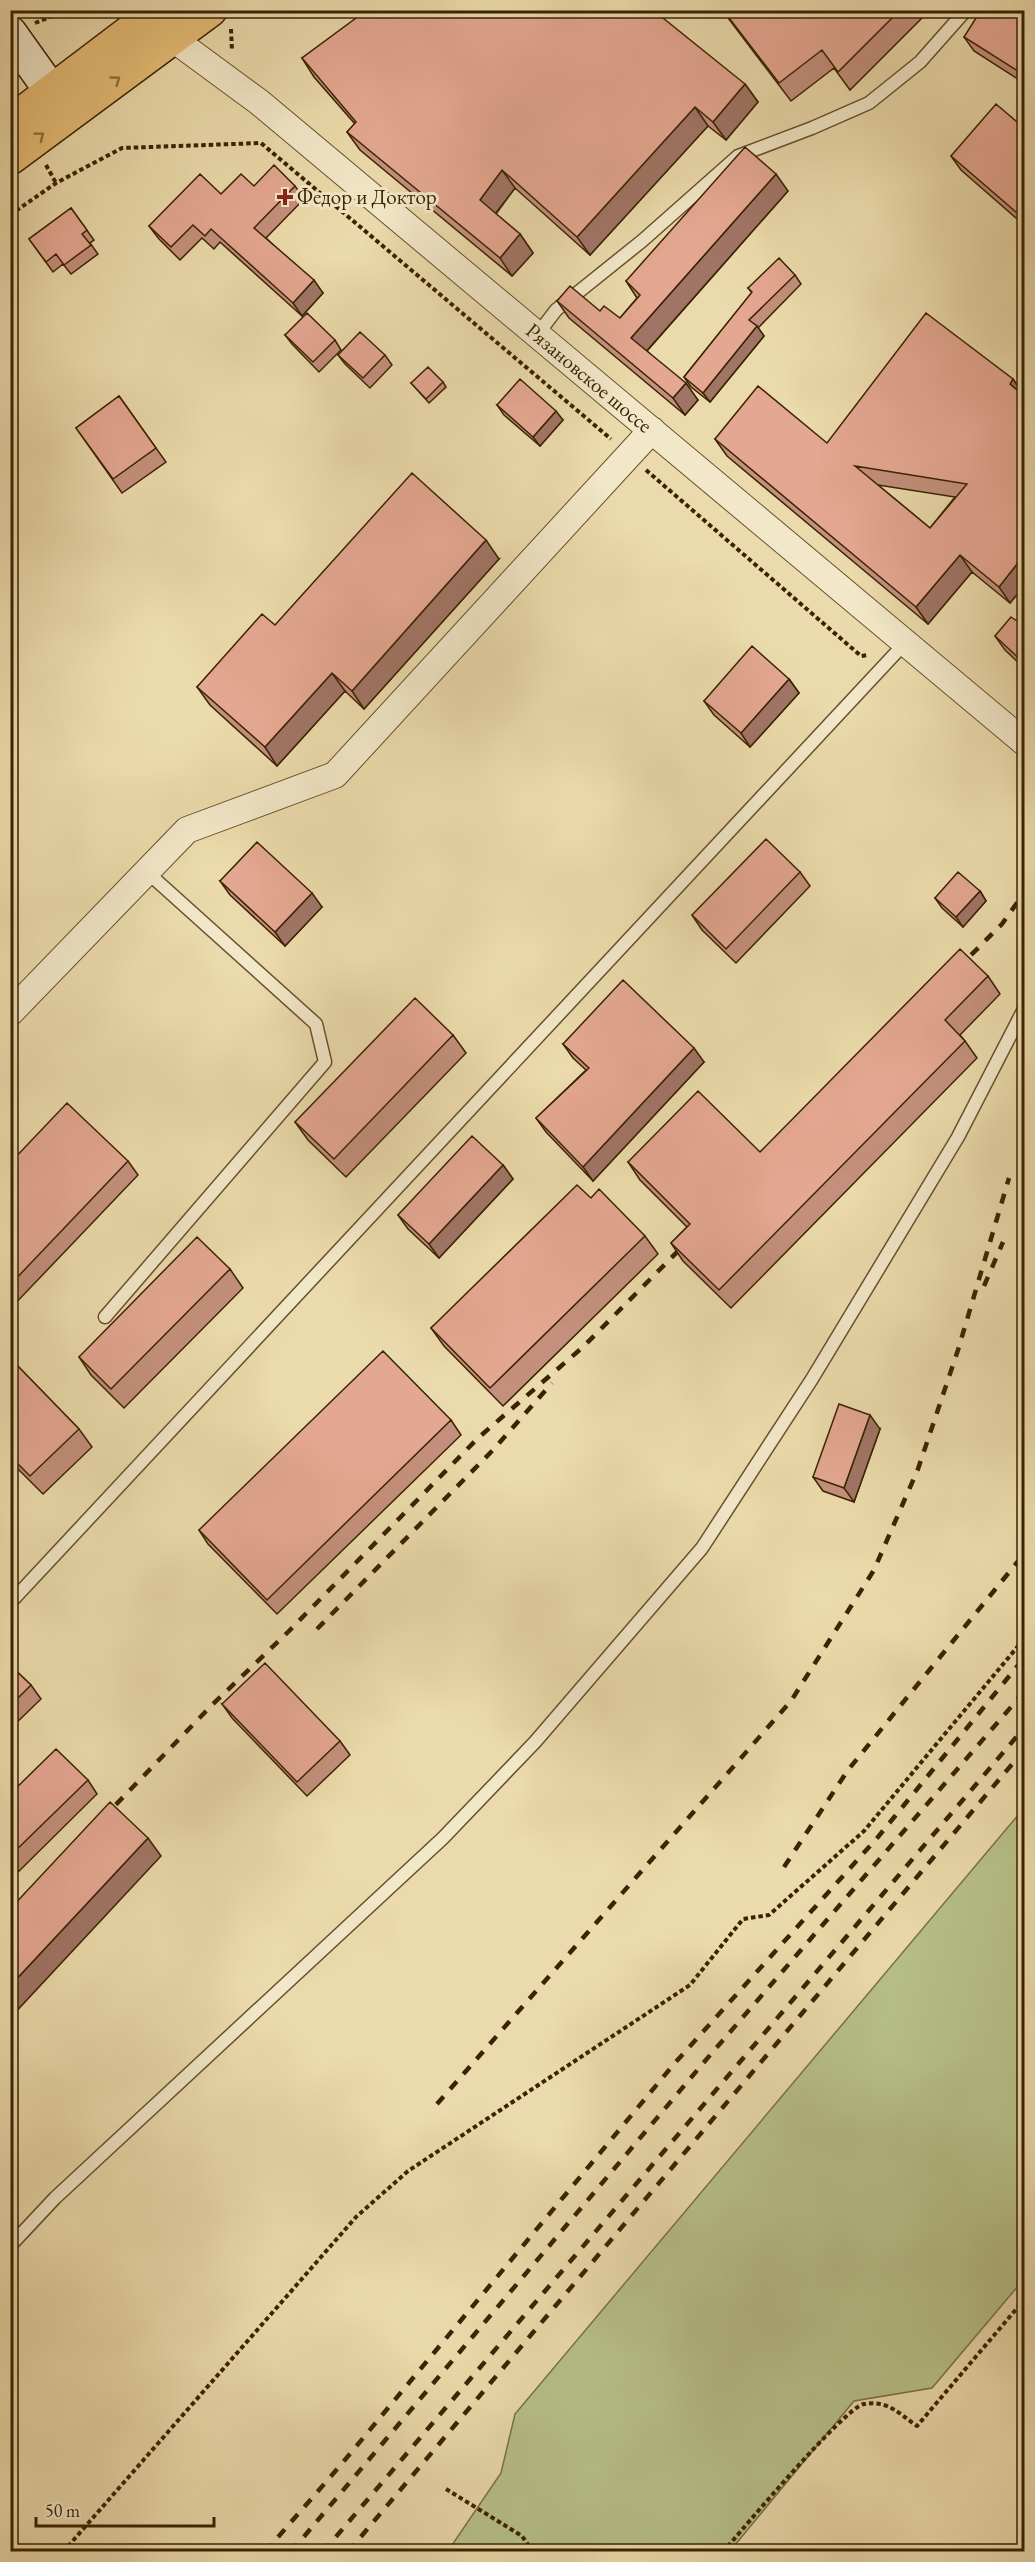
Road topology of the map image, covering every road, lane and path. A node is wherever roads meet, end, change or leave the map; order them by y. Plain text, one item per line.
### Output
1 (966, 10) edge
2 (222, 15) edge
3 (161, 22) edge
4 (10, 33) edge
5 (246, 92) junction
6 (61, 103) junction
7 (10, 123) edge
8 (10, 158) edge
9 (10, 215) edge
10 (537, 335) junction
11 (652, 430) junction
12 (628, 454) junction
13 (903, 647) junction
14 (1024, 742) edge
15 (147, 872) junction
16 (1024, 1009) edge
17 (10, 1013) edge
18 (105, 1317) dead end
19 (10, 1603) edge
20 (1024, 1639) edge
21 (10, 2246) edge
22 (1024, 2300) edge
23 (446, 2488) dead end
24 (63, 2552) edge
25 (533, 2552) edge
26 (723, 2552) edge

1 - 10 lane
2 - 3 main road
2 - 5 path
3 - 5 street, Рязановское шоссе
3 - 6 main road
4 - 6 street
5 - 10 street, Рязановское шоссе
6 - 7 main road
8 -> 6 main road
9 - 12 path
10 - 11 street, Рязановское шоссе
11 - 12 street
11 - 13 street, Рязановское шоссе
12 - 13 path
12 - 15 street
13 - 14 street, Рязановское шоссе
13 - 19 lane
15 - 17 street
15 - 18 lane
16 - 21 lane
20 - 24 path
22 - 26 path
23 - 25 path

